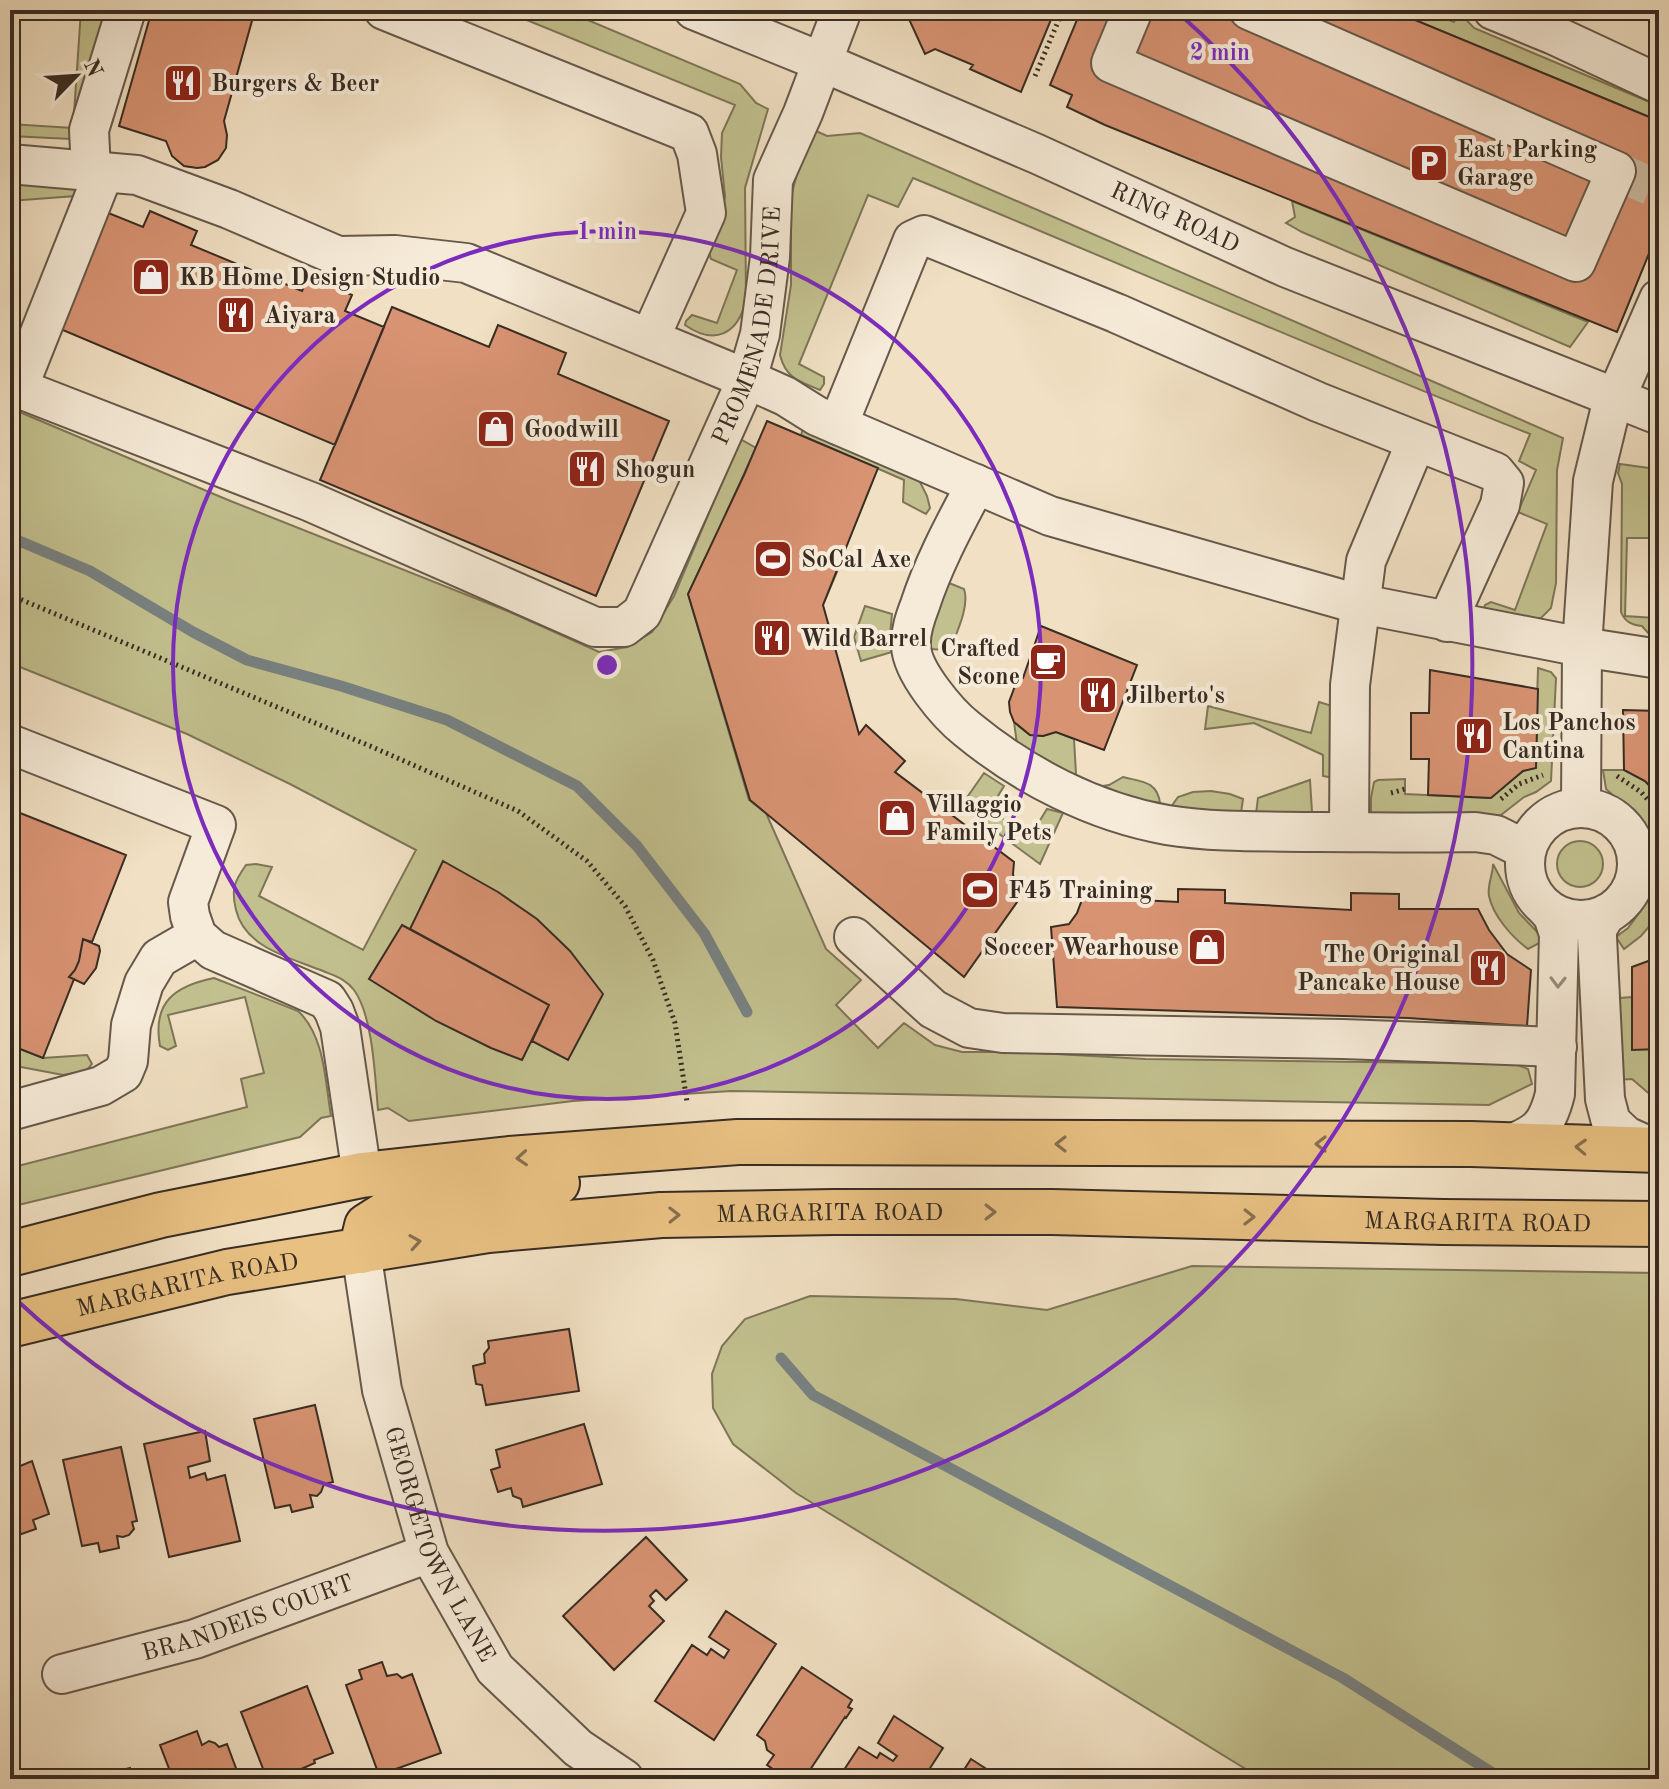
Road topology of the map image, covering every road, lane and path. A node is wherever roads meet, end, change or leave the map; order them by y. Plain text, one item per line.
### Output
1 (126, 10) edge
2 (384, 10) edge
3 (694, 10) edge
4 (842, 10) edge
5 (1063, 10) edge
6 (1133, 10) edge
7 (1249, 10) edge
8 (1493, 10) edge
9 (822, 62) junction
10 (1035, 76) dead end
11 (1659, 84) edge
12 (10, 164) edge
13 (98, 171) junction
14 (1659, 299) edge
15 (650, 338) junction
16 (747, 379) junction
17 (14, 386) edge
18 (1616, 399) junction
19 (1659, 415) edge
20 (838, 425) junction
21 (1416, 442) junction
22 (976, 484) junction
23 (10, 595) edge
24 (1361, 605) junction
25 (1447, 622) junction
26 (1582, 647) junction
27 (1659, 659) edge
28 (10, 744) edge
29 (1545, 763) dead end
30 (1616, 770) dead end
31 (1495, 805) dead end
32 (1581, 808) junction
33 (1659, 812) edge
34 (1349, 832) junction
35 (1526, 850) junction
36 (1646, 881) edge
37 (1546, 908) junction
38 (1606, 914) junction
39 (197, 936) junction
40 (854, 937) dead end
41 (1557, 1047) junction
42 (687, 1102) dead end
43 (10, 1111) edge
44 (906, 1144) junction
45 (1508, 1145) junction
46 (1657, 1150) edge
47 (362, 1175) junction
48 (1659, 1224) edge
49 (361, 1251) junction
50 (10, 1254) edge
51 (10, 1325) edge
52 (429, 1553) junction
53 (62, 1674) dead end
54 (624, 1779) edge

1 - 13 street
2 - 15 street
3 - 9 street, RING ROAD
4 - 9 street, PROMENADE DRIVE
5 - 10 path
6 - 7 street
8 - 11 street
9 - 16 street, PROMENADE DRIVE
9 - 18 street, RING ROAD
12 - 13 street
13 - 15 street
13 - 17 street
14 - 18 street
15 - 16 street
16 - 17 street, PROMENADE DRIVE
16 - 20 street
18 - 19 street, RING ROAD
18 - 26 street
20 - 21 street
20 - 22 street
21 - 24 street
21 - 25 street
22 - 24 street
22 - 34 street
23 - 42 path
24 - 25 street
24 - 34 street
25 - 26 street
26 - 27 street
26 - 32 street
28 - 39 street
29 - 31 path
30 - 33 path
32 - 35 street
32 - 36 street
34 - 35 street
35 - 37 street
36 - 38 street
37 - 38 street
37 -> 41 street
38 - 46 street
39 - 43 street
39 - 47 street
40 - 41 street
41 - 45 street
45 -> 44 main road
44 -> 47 main road
44 - 49 main road
46 -> 45 main road
47 - 50 main road
49 -> 48 main road, MARGARITA ROAD
49 - 51 main road, MARGARITA ROAD
49 - 52 street, GEORGETOWN LANE
52 - 53 street, BRANDEIS COURT
52 - 54 street, GEORGETOWN LANE

